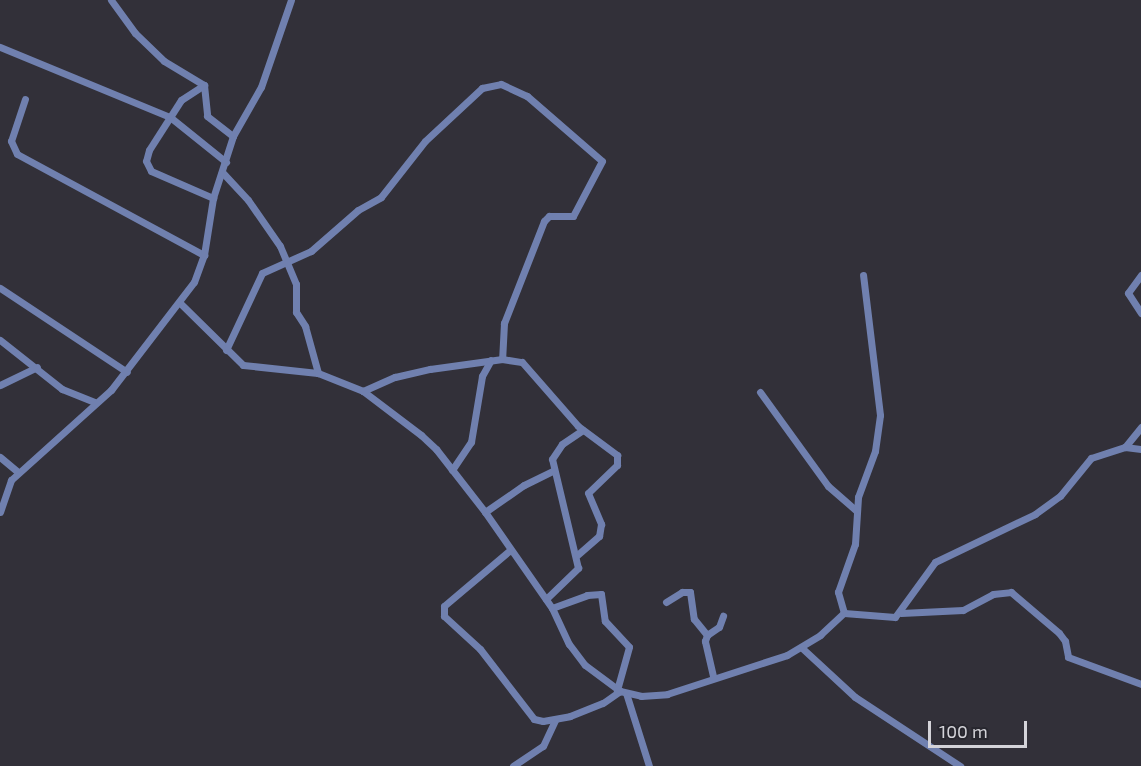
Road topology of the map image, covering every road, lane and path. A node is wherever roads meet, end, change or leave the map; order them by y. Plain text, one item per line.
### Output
1 (111, 0) edge
2 (291, 0) edge
3 (0, 47) edge
4 (204, 85) junction
5 (25, 99) dead end
6 (170, 117) junction
7 (233, 136) junction
8 (226, 162) junction
9 (222, 172) junction
10 (213, 198) junction
11 (204, 255) junction
12 (286, 263) junction
13 (864, 275) dead end
14 (1141, 276) edge
15 (0, 288) edge
16 (180, 303) junction
17 (1141, 313) edge
18 (0, 340) edge
19 (226, 350) junction
20 (502, 358) junction
21 (491, 360) junction
22 (37, 367) junction
23 (127, 372) junction
24 (318, 373) junction
25 (0, 385) edge
26 (363, 391) junction
27 (760, 392) dead end
28 (95, 402) junction
29 (1141, 427) edge
30 (583, 430) junction
31 (1125, 447) junction
32 (1141, 449) edge
33 (0, 457) edge
34 (452, 470) junction
35 (553, 471) junction
36 (18, 472) junction
37 (2, 494) edge
38 (856, 510) junction
39 (485, 512) junction
40 (0, 513) edge
41 (509, 551) junction
42 (577, 555) junction
43 (546, 599) junction
44 (666, 602) dead end
45 (552, 608) junction
46 (844, 613) junction
47 (901, 613) junction
48 (723, 616) dead end
49 (707, 635) junction
50 (802, 648) junction
51 (713, 676) junction
52 (1141, 684) edge
53 (621, 691) junction
54 (555, 720) junction
55 (513, 766) edge
56 (649, 766) edge
57 (960, 766) edge

1 - 4 street
2 - 7 street
3 - 6 street
4 - 6 street
4 - 7 street
5 - 11 street
6 - 8 street
6 - 10 street
7 - 8 street
8 - 9 street
9 - 10 street
9 - 12 street
10 - 11 street
11 - 16 street
12 - 19 street
12 - 20 street
12 - 24 street
13 - 38 street
14 - 17 street
15 - 23 street
16 - 19 street
16 - 23 street
18 - 22 street
19 - 24 street
20 - 21 street
20 - 30 street
21 - 26 street
21 - 34 street
22 - 25 street
22 - 28 street
23 - 28 street
24 - 26 street
26 - 34 street
27 - 38 street
28 - 36 street
29 - 31 street
30 - 35 street
30 - 42 street
31 - 32 street
31 - 47 street
33 - 36 street
34 - 39 street
35 - 39 street
35 - 42 street
36 - 37 street
37 - 40 street
38 - 46 street
39 - 41 street
41 - 43 street
41 - 54 street
42 - 43 street
43 - 45 street
44 - 49 street
45 - 53 street
45 - 53 street
46 - 47 street
46 - 50 street
47 - 52 street
48 - 49 street
49 - 51 street
50 - 51 street
50 - 57 street
51 - 53 street
53 - 54 street
53 - 56 street
54 - 55 street

